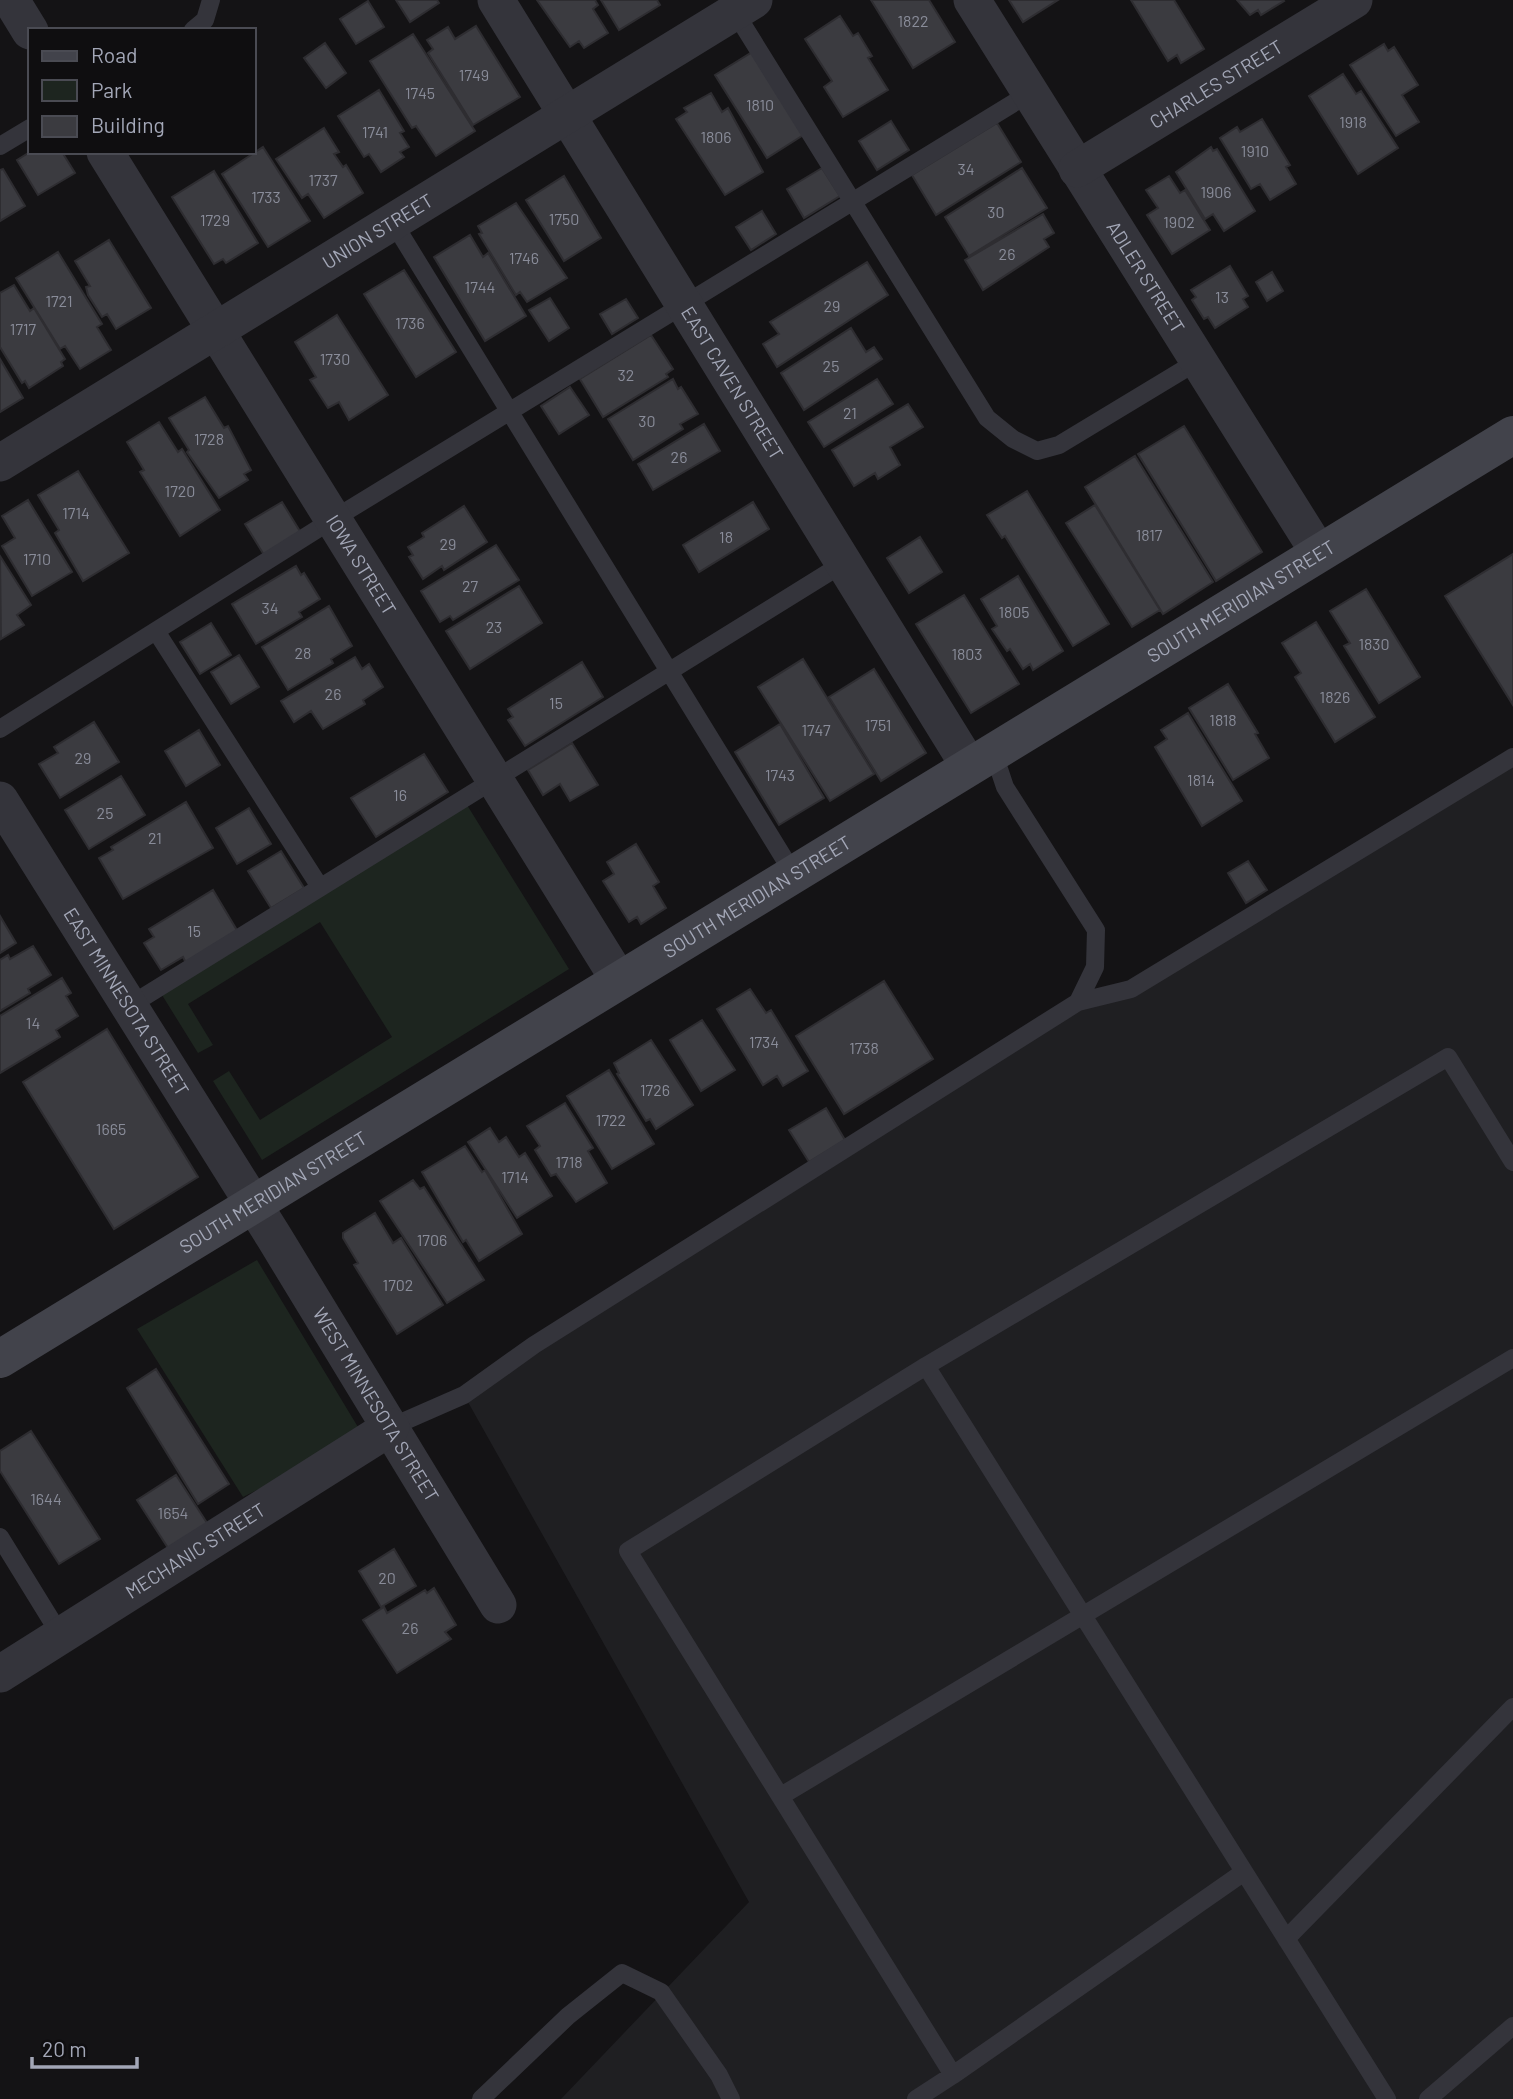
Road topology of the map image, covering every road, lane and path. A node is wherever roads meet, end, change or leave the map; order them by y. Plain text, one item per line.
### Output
1 (10, 0) edge
2 (211, 0) edge
3 (496, 0) edge
4 (972, 0) edge
5 (1354, 0) edge
6 (739, 4) edge
7 (28, 28) edge
8 (195, 28) edge
9 (1030, 93) junction
10 (567, 115) junction
11 (28, 129) edge
12 (0, 146) edge
13 (106, 154) edge
14 (1077, 169) junction
15 (852, 201) junction
16 (393, 222) junction
17 (684, 304) junction
18 (215, 331) junction
19 (1198, 361) junction
20 (509, 411) junction
21 (1513, 435) edge
22 (0, 463) edge
23 (332, 520) junction
24 (1319, 553) junction
25 (844, 563) junction
26 (156, 631) junction
27 (669, 671) junction
28 (0, 729) edge
29 (1513, 757) edge
30 (981, 759) junction
31 (494, 779) junction
32 (0, 800) edge
33 (793, 873) junction
34 (320, 887) junction
35 (619, 980) junction
36 (1078, 1002) junction
37 (129, 1006) junction
38 (1513, 1162) edge
39 (254, 1204) junction
40 (1513, 1358) edge
41 (0, 1359) edge
42 (926, 1366) junction
43 (391, 1427) junction
44 (0, 1537) edge
45 (498, 1605) dead end
46 (1082, 1614) junction
47 (61, 1636) junction
48 (0, 1674) edge
49 (1513, 1707) edge
50 (781, 1797) junction
51 (1244, 1872) junction
52 (1286, 1939) junction
53 (1513, 2026) edge
54 (953, 2075) junction
55 (481, 2099) edge
56 (731, 2099) edge
57 (916, 2099) edge
58 (1387, 2099) edge
59 (1428, 2099) edge

1 - 7 street
2 - 8 lane
3 - 10 street, EAST CAVEN STREET
4 - 9 street, ADLER STREET
5 - 14 street, CHARLES STREET
6 - 10 street, UNION STREET
6 - 15 lane
9 - 14 street, ADLER STREET
9 - 15 lane
10 - 16 street, UNION STREET
10 - 17 street, EAST CAVEN STREET
11 - 12 lane
13 - 18 street, IOWA STREET
14 - 19 street, ADLER STREET
15 - 17 lane
15 - 19 lane
16 - 18 street, UNION STREET
16 - 20 lane
17 - 20 lane
17 - 25 street, EAST CAVEN STREET
18 - 22 street, UNION STREET
18 - 23 street, IOWA STREET
19 - 24 street, ADLER STREET
20 - 23 lane
20 - 27 lane
21 - 24 main road, SOUTH MERIDIAN STREET
23 - 26 lane
23 - 31 street, IOWA STREET
24 - 30 main road, SOUTH MERIDIAN STREET
25 - 27 lane
25 - 30 street, EAST CAVEN STREET
26 - 28 lane
26 - 34 lane
27 - 31 lane
27 - 33 lane
29 - 36 lane
30 - 33 main road, SOUTH MERIDIAN STREET
30 - 36 lane
31 - 34 lane
31 - 35 street, IOWA STREET
32 - 37 street, EAST MINNESOTA STREET
33 - 35 main road, SOUTH MERIDIAN STREET
34 - 37 lane
35 - 39 main road, SOUTH MERIDIAN STREET
36 - 43 lane
37 - 39 street, EAST MINNESOTA STREET
38 - 42 lane
39 - 41 main road, SOUTH MERIDIAN STREET
39 - 43 street, WEST MINNESOTA STREET
40 - 46 lane
42 - 46 lane
42 - 50 lane
43 - 45 street, WEST MINNESOTA STREET
43 - 47 street, MECHANIC STREET
44 - 47 lane
46 - 50 lane
46 - 51 lane
47 - 48 street, MECHANIC STREET
49 - 52 lane
50 - 54 lane
51 - 52 lane
51 - 54 lane
52 - 58 lane
53 - 59 lane
54 - 57 lane
55 - 56 lane

